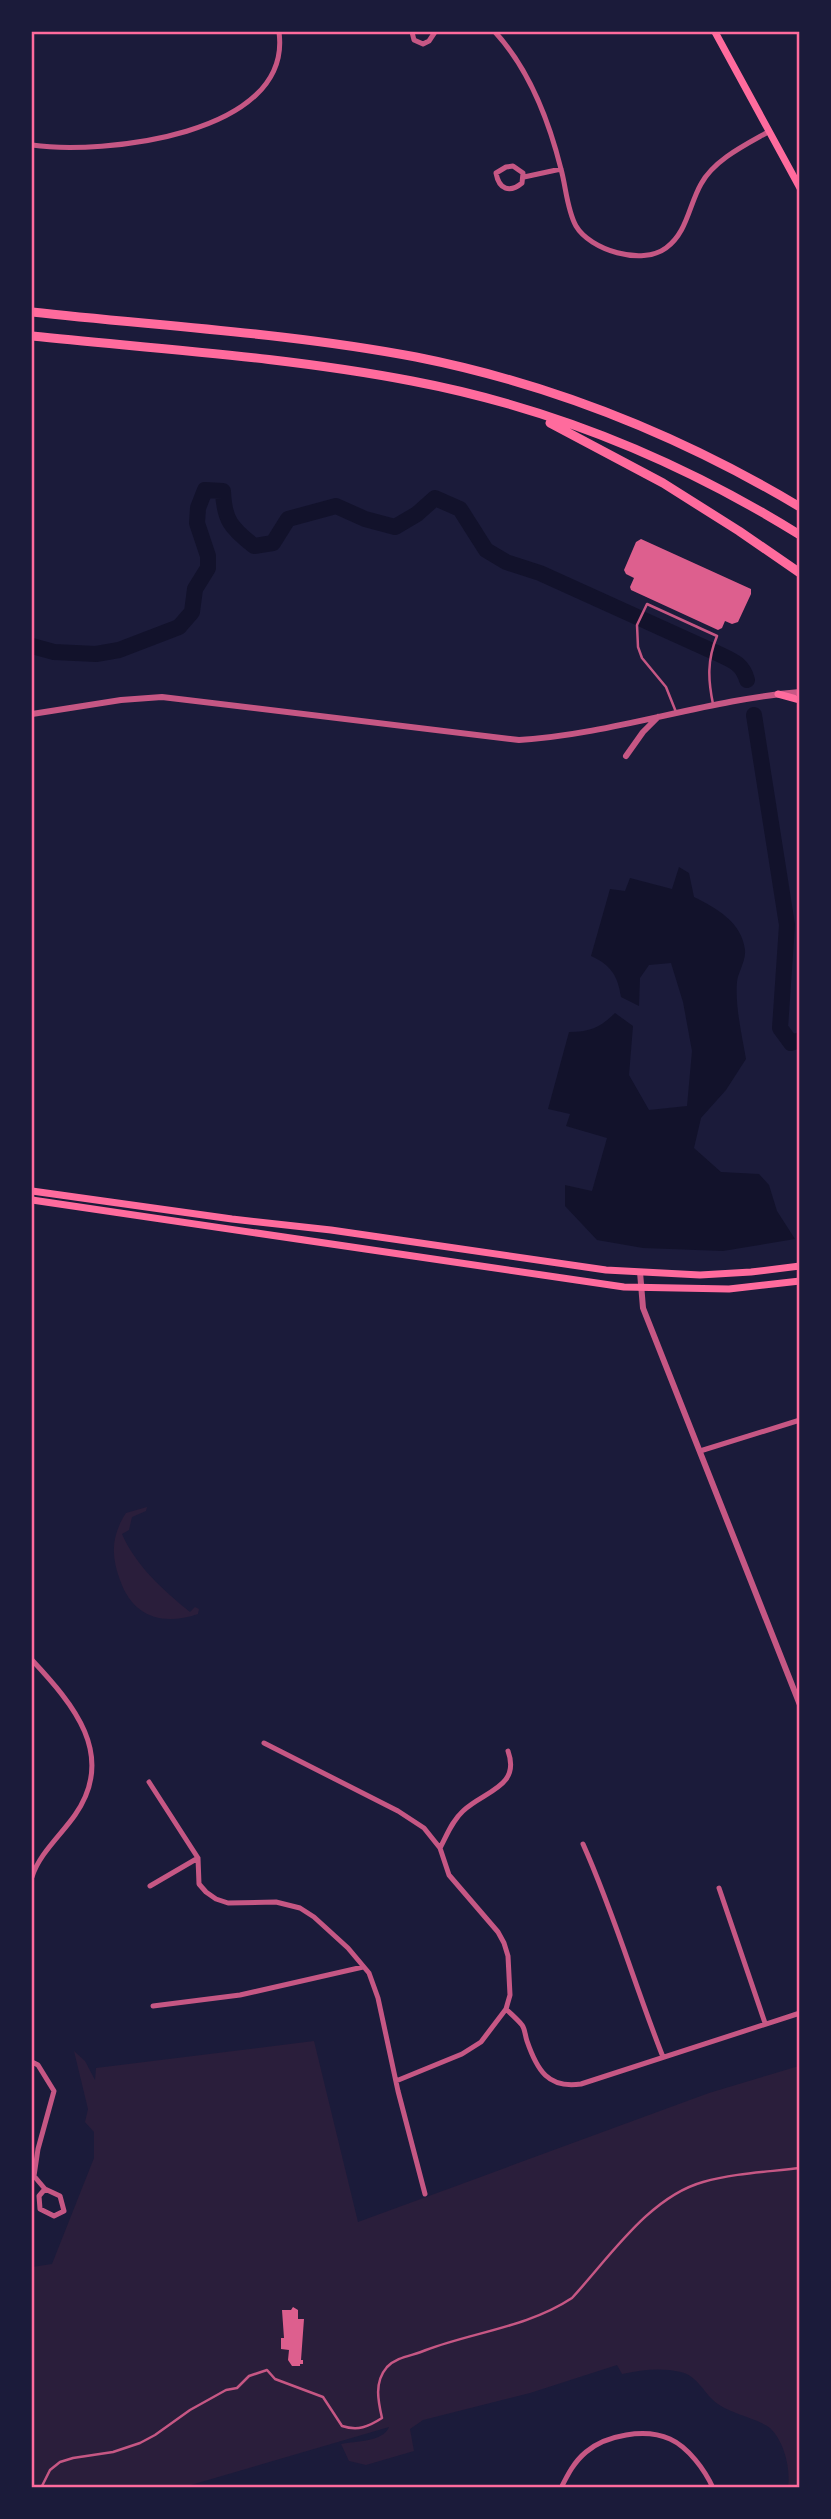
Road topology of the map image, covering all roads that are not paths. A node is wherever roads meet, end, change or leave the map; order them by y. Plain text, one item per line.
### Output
1 (279, 32) edge
2 (412, 32) edge
3 (435, 32) edge
4 (495, 32) edge
5 (715, 32) edge
6 (768, 132) junction
7 (32, 145) edge
8 (561, 169) junction
9 (524, 177) junction
10 (800, 188) edge
11 (32, 312) edge
12 (32, 336) edge
13 (524, 409) junction
14 (800, 507) edge
15 (800, 536) edge
16 (800, 573) edge
17 (800, 692) edge
18 (778, 694) junction
19 (800, 701) edge
20 (713, 704) junction
21 (676, 712) junction
22 (32, 714) edge
23 (659, 716) junction
24 (626, 756) dead end
25 (32, 1191) edge
26 (32, 1200) edge
27 (800, 1266) edge
28 (640, 1272) junction
29 (800, 1281) edge
30 (641, 1288) junction
31 (800, 1420) edge
32 (699, 1451) junction
33 (32, 1660) edge
34 (800, 1706) edge
35 (264, 1743) dead end
36 (508, 1751) dead end
37 (149, 1782) dead end
38 (583, 1844) dead end
39 (440, 1848) junction
40 (198, 1858) junction
41 (32, 1877) edge
42 (150, 1886) dead end
43 (719, 1888) dead end
44 (363, 1967) junction
45 (153, 2006) dead end
46 (506, 2009) junction
47 (800, 2013) edge
48 (765, 2023) junction
49 (663, 2057) junction
50 (32, 2062) edge
51 (396, 2081) junction
52 (800, 2168) edge
53 (45, 2189) junction
54 (425, 2194) dead end
55 (41, 2487) edge
56 (561, 2487) edge
57 (713, 2487) edge

1 - 7 street
2 - 3 street
4 - 8 street
5 - 6 main road
6 - 8 street
6 - 10 main road
8 - 9 street
9 - 9 street
11 - 14 highway
12 - 13 highway
13 - 15 highway
13 - 16 highway
17 - 18 street
18 - 19 main road
18 - 20 street
20 - 21 street
20 - 21 lane
21 - 23 street
22 - 23 street
23 - 24 street
25 - 28 main road
26 - 30 main road
27 - 28 main road
28 - 30 street
29 - 30 main road
30 - 32 street
31 - 32 street
32 - 34 street
33 - 41 street
35 - 39 street
36 - 39 street
37 - 40 street
38 - 49 street
39 - 46 street
40 - 42 street
40 - 44 street
43 - 48 street
44 - 45 street
44 - 51 street
46 - 49 street
46 - 51 street
47 - 48 street
48 - 49 street
50 - 53 street
51 - 54 street
52 - 55 lane
53 - 53 street
56 - 57 street

